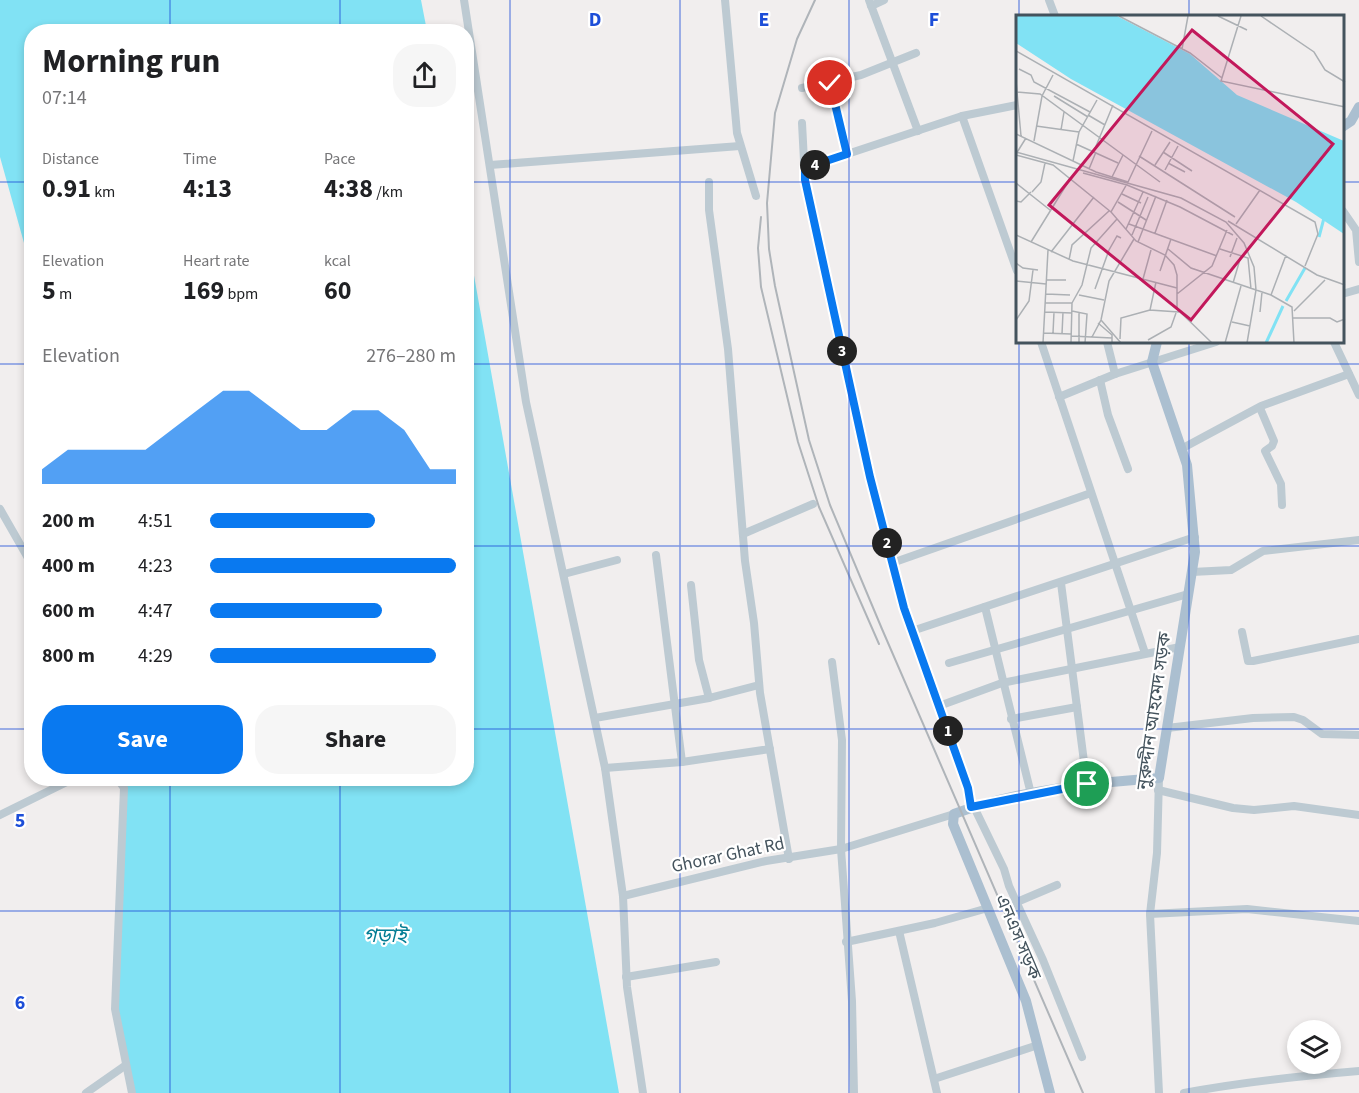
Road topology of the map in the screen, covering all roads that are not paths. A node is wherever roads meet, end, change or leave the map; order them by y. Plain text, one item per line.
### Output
1 (464, 0) edge
2 (725, 0) edge
3 (884, 0) edge
4 (1049, 0) edge
5 (870, 3) edge
6 (1055, 15) edge
7 (468, 24) edge
8 (916, 53) dead end
9 (474, 63) edge
10 (893, 63) junction
11 (830, 83) junction
12 (802, 88) dead end
13 (1016, 105) edge
14 (1359, 107) edge
15 (962, 116) junction
16 (801, 123) dead end
17 (1344, 126) edge
18 (918, 131) junction
19 (740, 146) junction
20 (847, 154) junction
21 (490, 165) junction
22 (805, 168) junction
23 (709, 182) dead end
24 (756, 196) dead end
25 (1344, 214) edge
26 (1359, 262) edge
27 (1016, 268) edge
28 (1359, 289) edge
29 (1344, 293) edge
30 (1042, 344) edge
31 (1108, 344) edge
32 (1156, 344) edge
33 (1210, 344) edge
34 (1335, 344) edge
35 (1152, 362) junction
36 (1115, 374) junction
37 (1349, 374) junction
38 (1100, 380) junction
39 (1359, 395) edge
40 (1059, 397) junction
41 (1260, 408) junction
42 (1181, 449) junction
43 (1128, 469) dead end
44 (1091, 493) junction
45 (813, 504) dead end
46 (1282, 505) dead end
47 (0, 509) edge
48 (743, 534) junction
49 (1195, 537) junction
50 (1359, 540) edge
51 (24, 551) edge
52 (656, 555) dead end
53 (617, 560) dead end
54 (892, 563) junction
55 (1115, 565) junction
56 (1192, 572) junction
57 (564, 574) junction
58 (1061, 583) junction
59 (691, 585) dead end
60 (1188, 594) junction
61 (985, 607) junction
62 (1131, 611) junction
63 (1067, 629) junction
64 (912, 631) junction
65 (1242, 632) dead end
66 (1359, 639) edge
67 (1180, 647) junction
68 (994, 650) junction
69 (1145, 652) junction
70 (832, 662) dead end
71 (949, 663) dead end
72 (1073, 669) junction
73 (1002, 683) junction
74 (759, 686) junction
75 (709, 698) junction
76 (673, 703) junction
77 (939, 706) junction
78 (1077, 707) junction
79 (595, 718) junction
80 (1011, 719) junction
81 (1167, 728) junction
82 (1359, 735) edge
83 (770, 749) junction
84 (682, 762) junction
85 (605, 768) junction
86 (1159, 778) junction
87 (1087, 784) junction
88 (59, 786) edge
89 (123, 786) edge
90 (1158, 790) junction
91 (1031, 794) junction
92 (973, 807) junction
93 (954, 814) junction
94 (1359, 814) edge
95 (0, 815) edge
96 (841, 849) junction
97 (789, 859) junction
98 (1057, 885) dead end
99 (623, 896) junction
100 (1017, 902) junction
101 (988, 908) junction
102 (1150, 914) junction
103 (1359, 921) edge
104 (899, 931) junction
105 (846, 942) junction
106 (716, 962) dead end
107 (626, 978) junction
108 (1038, 1045) junction
109 (1082, 1056) dead end
110 (126, 1065) junction
111 (1359, 1071) edge
112 (934, 1079) junction
113 (86, 1093) edge
114 (132, 1093) edge
115 (643, 1093) edge
116 (854, 1093) edge
117 (936, 1093) edge
118 (1050, 1093) edge
119 (1159, 1093) edge
120 (1184, 1093) edge

1 - 7 street
2 - 19 street
3 - 5 street
4 - 6 street
5 - 10 street
8 - 10 street
9 - 21 street
10 - 11 street
10 - 18 street
11 - 12 street
11 - 20 street
13 - 15 street
14 - 17 main road
15 - 18 street
15 - 27 street
16 - 22 street
18 - 20 street
19 - 21 street
19 - 24 street
20 - 22 street
21 - 57 street
22 - 54 street
23 - 48 street
25 - 26 street
28 - 29 street
30 - 40 street
31 - 36 street
32 - 35 main road
33 - 35 street
34 - 37 street
35 - 36 street
35 - 42 main road, নুরুদ্দীন আহমেদ সড়ক
36 - 38 street
37 - 39 street
37 - 41 street
38 - 40 street
38 - 43 street
40 - 44 street
41 - 42 street
41 - 46 street
42 - 49 main road, নুরুদ্দীন আহমেদ সড়ক
44 - 54 street
44 - 55 street
45 - 48 street
47 - 51 street
48 - 74 street
49 - 55 street
49 - 56 main road, নুরুদ্দীন আহমেদ সড়ক
50 - 56 street
52 - 76 street
53 - 57 street
54 - 64 street
55 - 58 street
55 - 62 street
56 - 60 main road, নুরুদ্দীন আহমেদ সড়ক
57 - 79 street
58 - 61 street
58 - 63 street
59 - 75 street
60 - 62 street
60 - 67 main road, নুরুদ্দীন আহমেদ সড়ক
61 - 64 street
61 - 68 street
62 - 63 street
62 - 69 street
63 - 68 street
63 - 72 street
64 - 77 street
65 - 66 street
67 - 69 street
67 - 81 main road, নুরুদ্দীন আহমেদ সড়ক
68 - 71 street
68 - 73 street
69 - 72 street
70 - 96 street
72 - 73 street
72 - 78 street
73 - 77 street
73 - 80 street
74 - 75 street
74 - 83 street
75 - 76 street
76 - 79 street
76 - 84 street
77 - 92 street
78 - 80 street
78 - 87 street
79 - 85 street
80 - 91 street
81 - 82 street
81 - 86 main road, নুরুদ্দীন আহমেদ সড়ক
83 - 84 street
83 - 97 street
84 - 85 street
85 - 99 street
86 - 87 main road
86 - 90 street, নুরুদ্দীন আহমেদ সড়ক
87 - 91 main road
88 - 95 street
89 - 110 street
90 - 94 street
90 - 102 street, নুরুদ্দীন আহমেদ সড়ক
91 - 92 main road
92 - 93 main road
92 - 100 street
93 - 96 street, Ghorar Ghat Rd
93 - 101 main road, এনএস সড়ক
96 - 97 street, Ghorar Ghat Rd
96 - 105 street
97 - 99 street, Ghorar Ghat Rd
98 - 100 street
99 - 107 street
100 - 109 street
101 - 104 street
101 - 108 main road, এনএস সড়ক
102 - 103 street
102 - 119 street, নুরুদ্দীন আহমেদ সড়ক
104 - 105 street
104 - 112 street
105 - 116 street
106 - 107 street
107 - 115 street
108 - 112 street
108 - 118 main road, এনএস সড়ক
110 - 113 street
110 - 114 street
111 - 120 street
112 - 117 street

